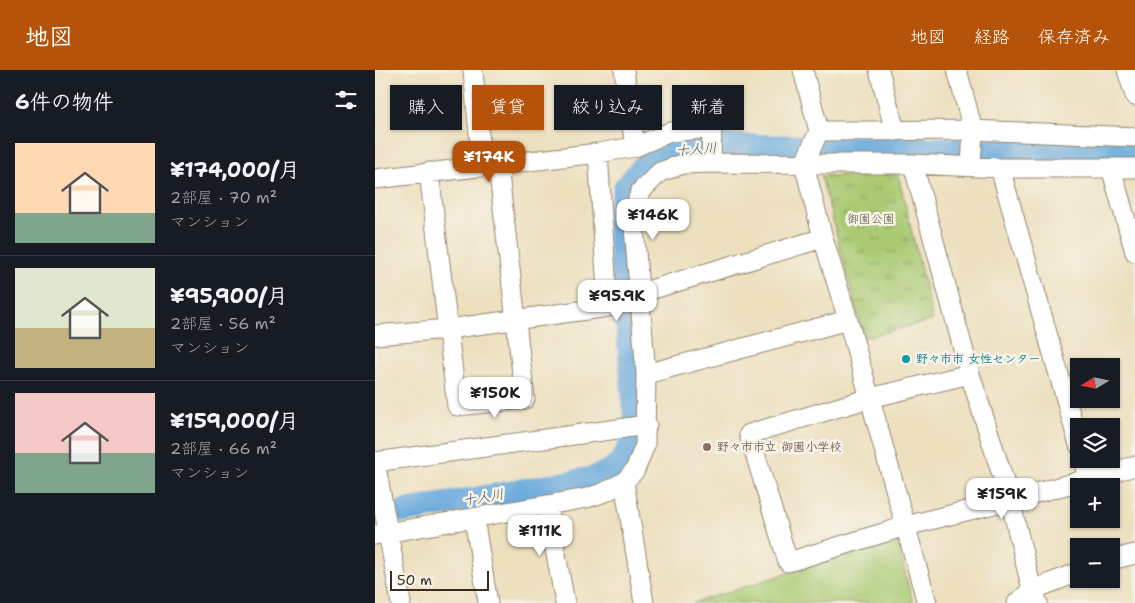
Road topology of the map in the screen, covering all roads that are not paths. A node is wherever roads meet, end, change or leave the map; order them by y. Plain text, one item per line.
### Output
1 (473, 70) edge
2 (624, 70) edge
3 (803, 70) edge
4 (879, 70) edge
5 (957, 70) edge
6 (1127, 70) edge
7 (1135, 96) edge
8 (895, 131) junction
9 (817, 134) junction
10 (1135, 137) edge
11 (635, 147) junction
12 (972, 149) junction
13 (598, 153) junction
14 (711, 160) junction
15 (806, 161) junction
16 (913, 164) junction
17 (490, 166) junction
18 (1000, 168) junction
19 (1111, 168) junction
20 (1135, 168) edge
21 (429, 172) junction
22 (375, 179) edge
23 (823, 238) junction
24 (1135, 252) edge
25 (640, 293) junction
26 (516, 320) junction
27 (848, 320) junction
28 (448, 329) junction
29 (375, 335) edge
30 (646, 374) junction
31 (971, 374) junction
32 (870, 398) junction
33 (1071, 418) edge
34 (636, 426) junction
35 (375, 461) edge
36 (1135, 466) edge
37 (1092, 478) edge
38 (624, 482) junction
39 (1070, 484) edge
40 (1010, 500) junction
41 (547, 505) junction
42 (474, 518) junction
43 (906, 526) junction
44 (382, 534) edge
45 (1135, 554) edge
46 (1120, 558) edge
47 (1070, 577) edge
48 (1035, 597) edge
49 (401, 603) edge
50 (488, 603) edge
51 (565, 603) edge
52 (644, 603) edge
53 (927, 603) edge
54 (1017, 603) edge

1 - 17 street
2 - 11 street
3 - 9 street
4 - 8 street
5 - 12 street
6 - 7 street
8 - 9 street
8 - 12 street
9 - 15 street
10 - 12 street
11 - 13 street
11 - 14 street
12 - 16 street
12 - 18 street
13 - 17 street
13 - 26 street
14 - 15 street
14 - 25 street
15 - 16 street
15 - 23 street
16 - 31 street
17 - 21 street
17 - 26 street
18 - 19 street
18 - 33 street
19 - 20 street
19 - 24 street
21 - 22 street
21 - 28 street
23 - 25 street
23 - 27 street
25 - 30 street
26 - 28 street
26 - 28 street
27 - 30 street
27 - 32 street
28 - 29 street
30 - 34 street
31 - 32 street
31 - 40 street
32 - 43 street
32 - 43 street
34 - 35 street
34 - 38 street
35 - 44 street
36 - 37 street
38 - 41 street
38 - 52 street
39 - 40 street
40 - 43 street
40 - 48 street
41 - 42 street
41 - 51 street
42 - 44 street
42 - 50 street
43 - 53 street
44 - 49 street
45 - 46 street
47 - 48 street
48 - 54 street

